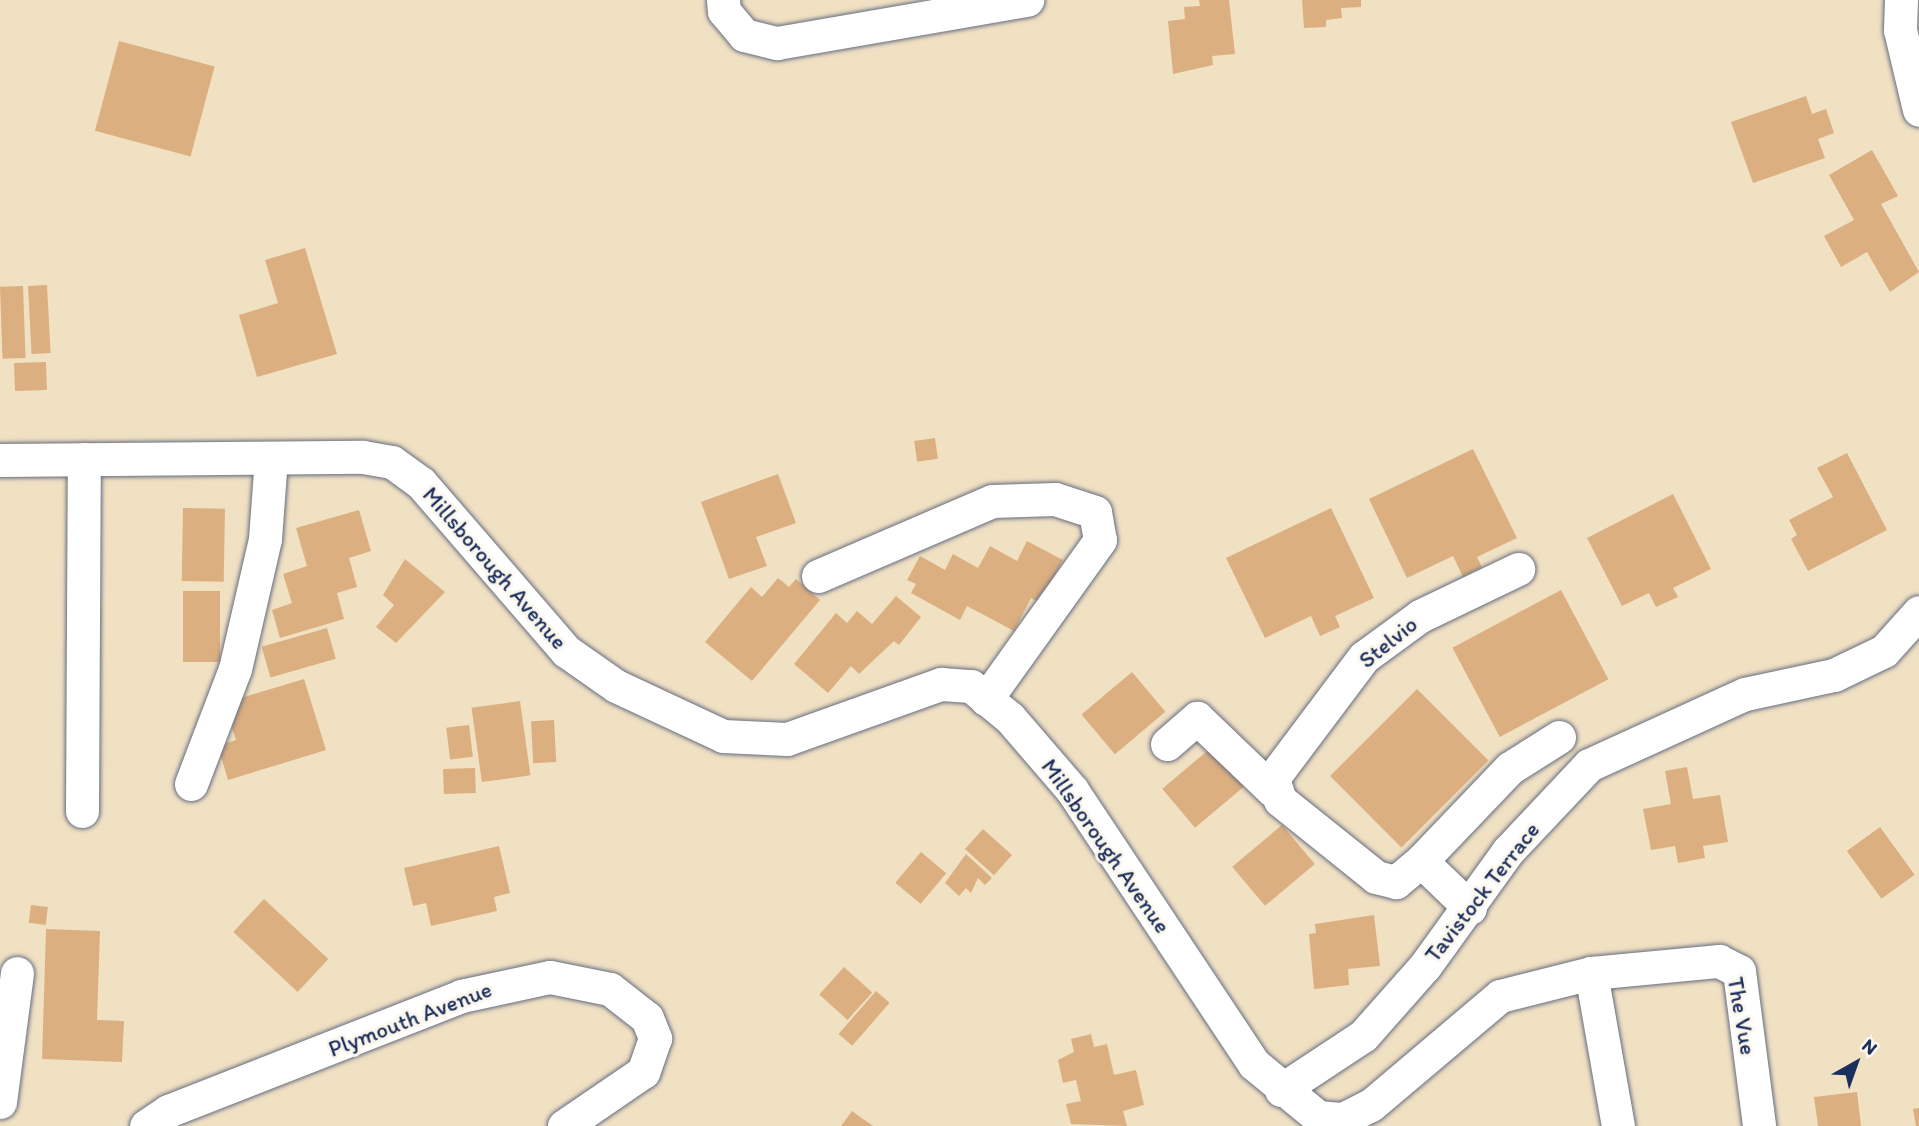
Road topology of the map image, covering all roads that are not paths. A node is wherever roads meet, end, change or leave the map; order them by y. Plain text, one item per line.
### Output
1 (723, 0) edge
2 (1027, 0) edge
3 (1901, 0) edge
4 (1919, 110) edge
5 (271, 458) junction
6 (84, 459) junction
7 (0, 460) edge
8 (1518, 569) dead end
9 (818, 576) dead end
10 (1919, 612) edge
11 (986, 699) junction
12 (1559, 737) dead end
13 (1167, 744) dead end
14 (191, 784) dead end
15 (1273, 791) junction
16 (82, 811) dead end
17 (1432, 872) junction
18 (1470, 908) junction
19 (1591, 973) junction
20 (17, 974) dead end
21 (1281, 1090) junction
22 (0, 1102) edge
23 (146, 1126) edge
24 (564, 1126) edge
25 (1618, 1126) edge
26 (1759, 1126) edge

1 - 2 street
3 - 4 street
5 - 6 street, Millsborough Avenue
5 - 11 street, Millsborough Avenue
5 - 14 street
6 - 7 street, Millsborough Avenue
6 - 16 street
8 - 15 street, Stelvio
9 - 11 street
10 - 18 street, Tavistock Terrace
11 - 21 street, Millsborough Avenue
12 - 17 street
13 - 15 street
15 - 17 street
17 - 18 street
18 - 21 street, Tavistock Terrace
19 - 21 street, Millsborough Avenue
19 - 25 street
19 - 26 street, The Vue
20 - 22 street
23 - 24 street, Plymouth Avenue

